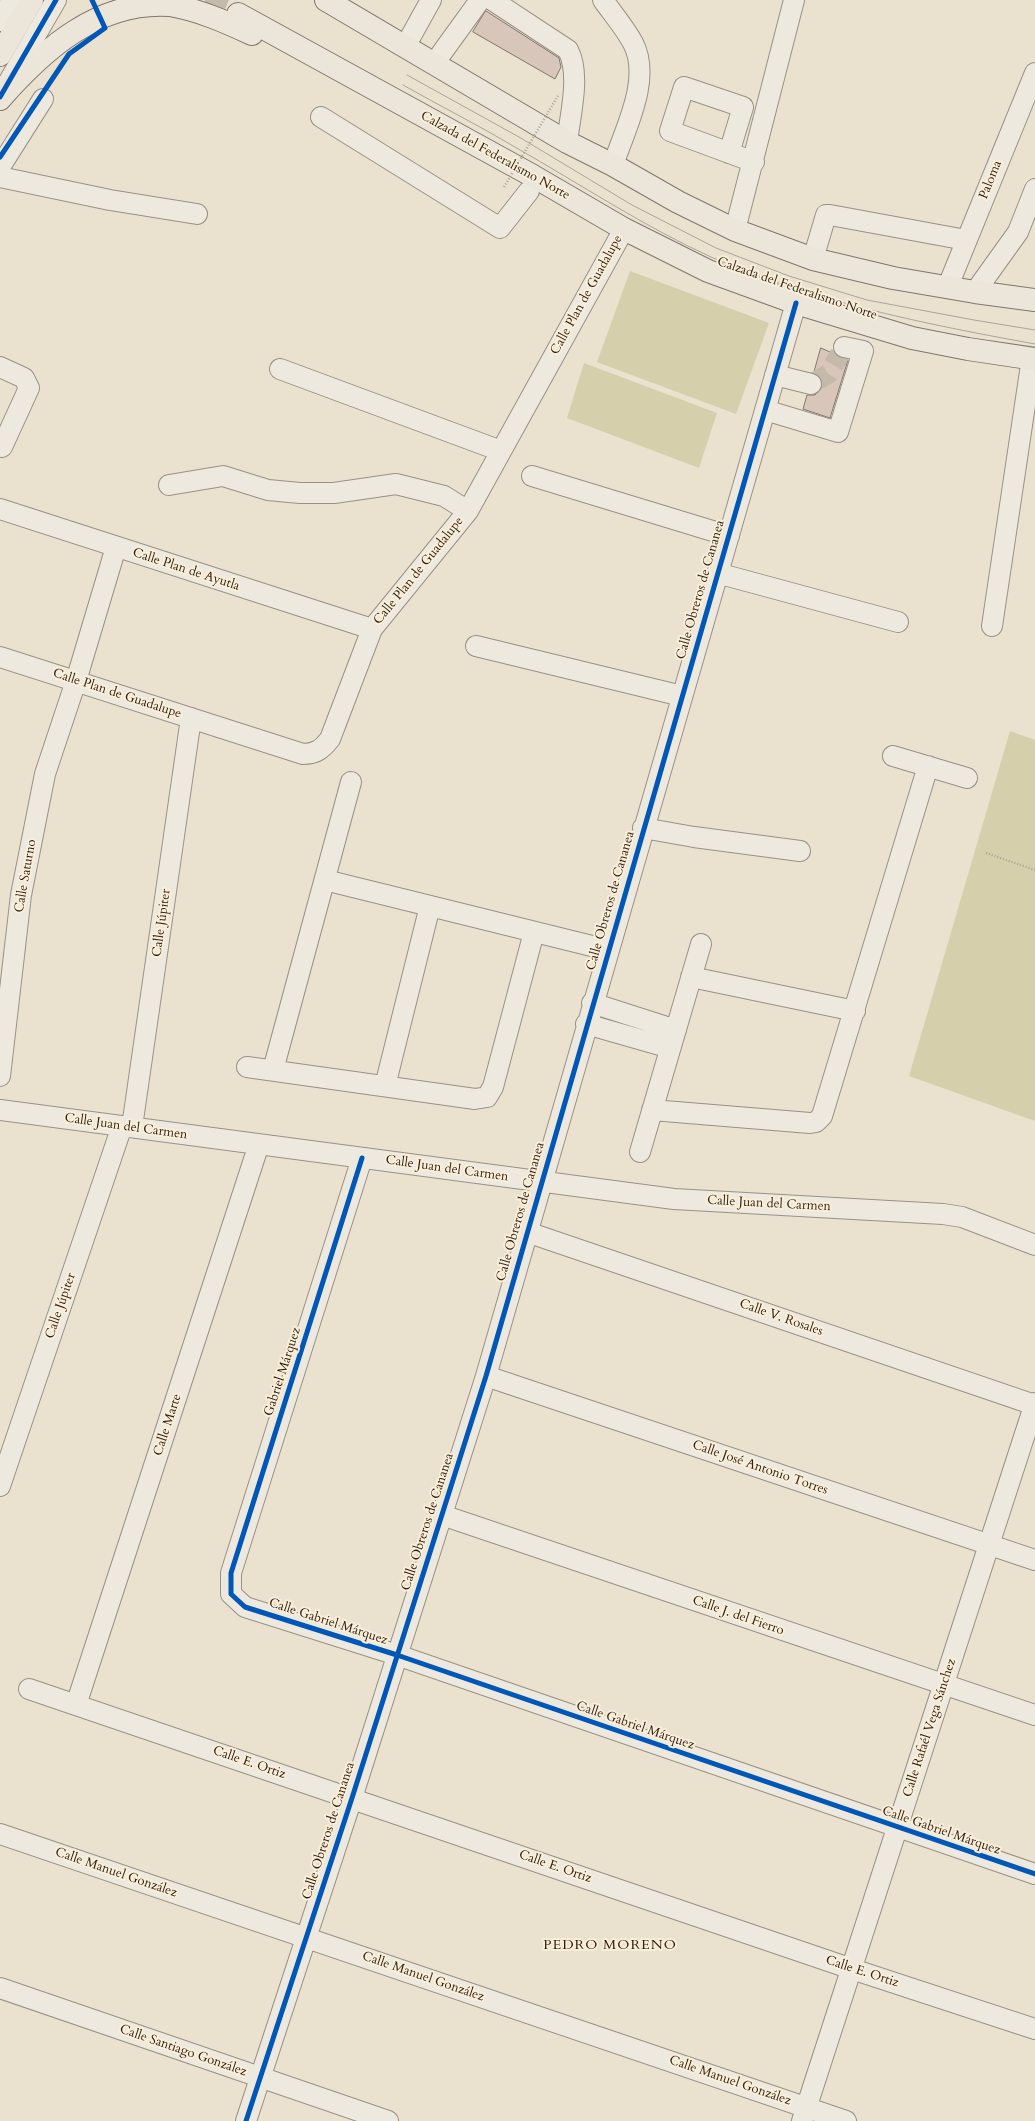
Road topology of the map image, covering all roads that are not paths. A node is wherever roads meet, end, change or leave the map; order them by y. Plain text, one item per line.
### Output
1 (12, 0) edge
2 (32, 0) edge
3 (56, 0) edge
4 (326, 0) edge
5 (353, 0) edge
6 (432, 0) edge
7 (480, 0) edge
8 (492, 0) edge
9 (603, 0) edge
10 (794, 0) edge
11 (238, 14) tunnel mouth
12 (0, 21) edge
13 (411, 36) junction
14 (441, 54) junction
15 (0, 55) edge
16 (1035, 73) edge
17 (0, 98) edge
18 (43, 99) dead end
19 (320, 118) dead end
20 (537, 124) junction
21 (567, 142) junction
22 (729, 152) dead end
23 (754, 162) junction
24 (613, 164) junction
25 (0, 167) edge
26 (0, 177) edge
27 (1035, 189) edge
28 (528, 191) junction
29 (568, 196) junction
30 (197, 214) dead end
31 (624, 229) junction
32 (736, 230) junction
33 (1027, 231) edge
34 (966, 240) junction
35 (812, 259) junction
36 (948, 286) junction
37 (975, 292) junction
38 (1035, 300) edge
39 (796, 303) junction
40 (856, 322) junction
41 (1034, 359) edge
42 (0, 367) edge
43 (280, 369) dead end
44 (775, 375) junction
45 (810, 384) dead end
46 (765, 410) junction
47 (2, 447) dead end
48 (501, 451) junction
49 (532, 476) dead end
50 (169, 485) dead end
51 (0, 509) edge
52 (468, 511) junction
53 (729, 536) junction
54 (116, 547) junction
55 (718, 573) junction
56 (898, 622) dead end
57 (992, 626) dead end
58 (372, 629) junction
59 (476, 646) dead end
60 (0, 657) edge
61 (76, 681) junction
62 (682, 696) junction
63 (191, 718) junction
64 (893, 756) dead end
65 (928, 766) junction
66 (967, 778) dead end
67 (351, 782) dead end
68 (643, 828) junction
69 (800, 851) dead end
70 (325, 880) junction
71 (430, 906) junction
72 (534, 932) junction
73 (701, 944) dead end
74 (608, 950) junction
75 (691, 977) junction
76 (592, 1003) junction
77 (855, 1010) junction
78 (586, 1024) junction
79 (676, 1030) junction
80 (670, 1048) junction
81 (247, 1067) dead end
82 (273, 1070) junction
83 (0, 1076) edge
84 (385, 1086) junction
85 (0, 1110) edge
86 (652, 1110) junction
87 (127, 1127) junction
88 (260, 1144) junction
89 (640, 1152) dead end
90 (362, 1158) junction
91 (541, 1182) junction
92 (527, 1232) junction
93 (1035, 1245) edge
94 (486, 1376) junction
95 (1035, 1404) edge
96 (0, 1486) edge
97 (442, 1515) junction
98 (989, 1544) junction
99 (1035, 1560) edge
100 (231, 1594) joint
101 (397, 1655) junction
102 (944, 1686) junction
103 (29, 1689) dead end
104 (76, 1705) junction
105 (1035, 1716) edge
106 (352, 1798) junction
107 (897, 1828) junction
108 (0, 1834) edge
109 (1035, 1874) edge
110 (306, 1937) junction
111 (852, 1969) junction
112 (0, 1988) edge
113 (1035, 2029) edge
114 (261, 2078) junction
115 (804, 2114) edge
116 (246, 2121) edge
117 (388, 2121) edge
118 (846, 2121) edge

1 - 12 street
2 - 15 main road
3 - 17 street
4 - 20 main road
5 - 13 main road
6 - 13 street
7 - 14 street
8 - 21 street
9 - 24 street
10 - 23 street
11 - 29 main road, Calzada del Federalismo Norte
13 - 14 main road
14 - 20 main road
16 - 34 street, Paloma
17 - 28 main road
18 - 25 street
19 - 28 street
20 - 21 main road
21 - 24 main road
22 - 23 street
23 - 32 street
24 - 32 main road
26 - 30 street
27 - 33 street
28 - 29 main road
29 - 31 main road, Calzada del Federalismo Norte
31 - 39 main road, Calzada del Federalismo Norte
31 - 48 street, Calle Plan de Guadalupe
32 - 35 main road
33 - 37 street
34 - 35 street
34 - 36 street, Paloma
35 - 36 main road
36 - 37 main road
37 - 38 main road
39 - 40 main road, Calzada del Federalismo Norte
39 - 44 street, Calle Obreros de Cananea
40 - 41 main road, Calzada del Federalismo Norte
40 - 46 street
41 - 57 street
42 - 47 street
43 - 48 street
44 - 45 street
44 - 46 street, Calle Obreros de Cananea
46 - 53 street, Calle Obreros de Cananea
48 - 52 street, Calle Plan de Guadalupe
49 - 53 street
50 - 52 street
51 - 54 street, Calle Plan de Ayutla
52 - 58 street, Calle Plan de Guadalupe
53 - 55 street, Calle Obreros de Cananea
54 - 58 street, Calle Plan de Ayutla
54 - 61 street, Calle Saturno
55 - 56 street
55 - 62 street, Calle Obreros de Cananea
58 - 63 street, Calle Plan de Guadalupe
59 - 62 street
60 - 61 street, Calle Plan de Guadalupe
61 - 63 street, Calle Plan de Guadalupe
61 - 83 street, Calle Saturno
62 - 68 street, Calle Obreros de Cananea
63 - 87 street, Calle Júpiter
64 - 65 street
65 - 66 street
65 - 77 street
67 - 70 street
68 - 69 street
68 - 74 street, Calle Obreros de Cananea
70 - 71 street
70 - 82 street
71 - 72 street
71 - 84 street
72 - 74 street
72 - 84 street
73 - 75 street
74 - 76 street, Calle Obreros de Cananea
75 - 77 street
75 - 79 street
76 - 78 street, Calle Obreros de Cananea
76 - 79 street
77 - 86 street
78 - 80 street
78 - 91 street, Calle Obreros de Cananea
79 - 80 street
80 - 86 street
81 - 82 street
82 - 84 street
85 - 87 street, Calle Juan del Carmen
86 - 89 street
87 - 88 street, Calle Juan del Carmen
87 - 96 street, Calle Júpiter
88 - 90 street, Calle Juan del Carmen
88 - 104 street, Calle Marte
90 - 91 street, Calle Juan del Carmen
90 - 100 street, Gabriel Márquez
91 - 92 street, Calle Obreros de Cananea
91 - 93 street, Calle Juan del Carmen
92 - 94 street, Calle Obreros de Cananea
92 - 95 street, Calle V. Rosales
94 - 97 street, Calle Obreros de Cananea
94 - 98 street, Calle José Antonio Torres
95 - 98 street, Calle Rafaél Vega Sánchez
97 - 101 street, Calle Obreros de Cananea
97 - 102 street, Calle J. del Fierro
98 - 99 street, Calle José Antonio Torres
98 - 102 street, Calle Rafaél Vega Sánchez
100 - 101 street, Calle Gabriel Márquez
101 - 106 street, Calle Obreros de Cananea
101 - 107 street, Calle Gabriel Márquez
102 - 105 street, Calle J. del Fierro
102 - 107 street, Calle Rafaél Vega Sánchez
103 - 104 street, Calle E. Ortiz
104 - 106 street, Calle E. Ortiz
106 - 110 street, Calle Obreros de Cananea
106 - 111 street, Calle E. Ortiz
107 - 109 street, Calle Gabriel Márquez
107 - 111 street, Calle Rafaél Vega Sánchez
108 - 110 street, Calle Manuel González
110 - 114 street, Calle Obreros de Cananea
110 - 115 street, Calle Manuel González
111 - 113 street, Calle E. Ortiz
111 - 115 street, Calle Rafaél Vega Sánchez
112 - 114 street, Calle Santiago González
114 - 116 street, Calle Obreros de Cananea
114 - 117 street, Calle Santiago González
115 - 118 street, Calle Manuel González

